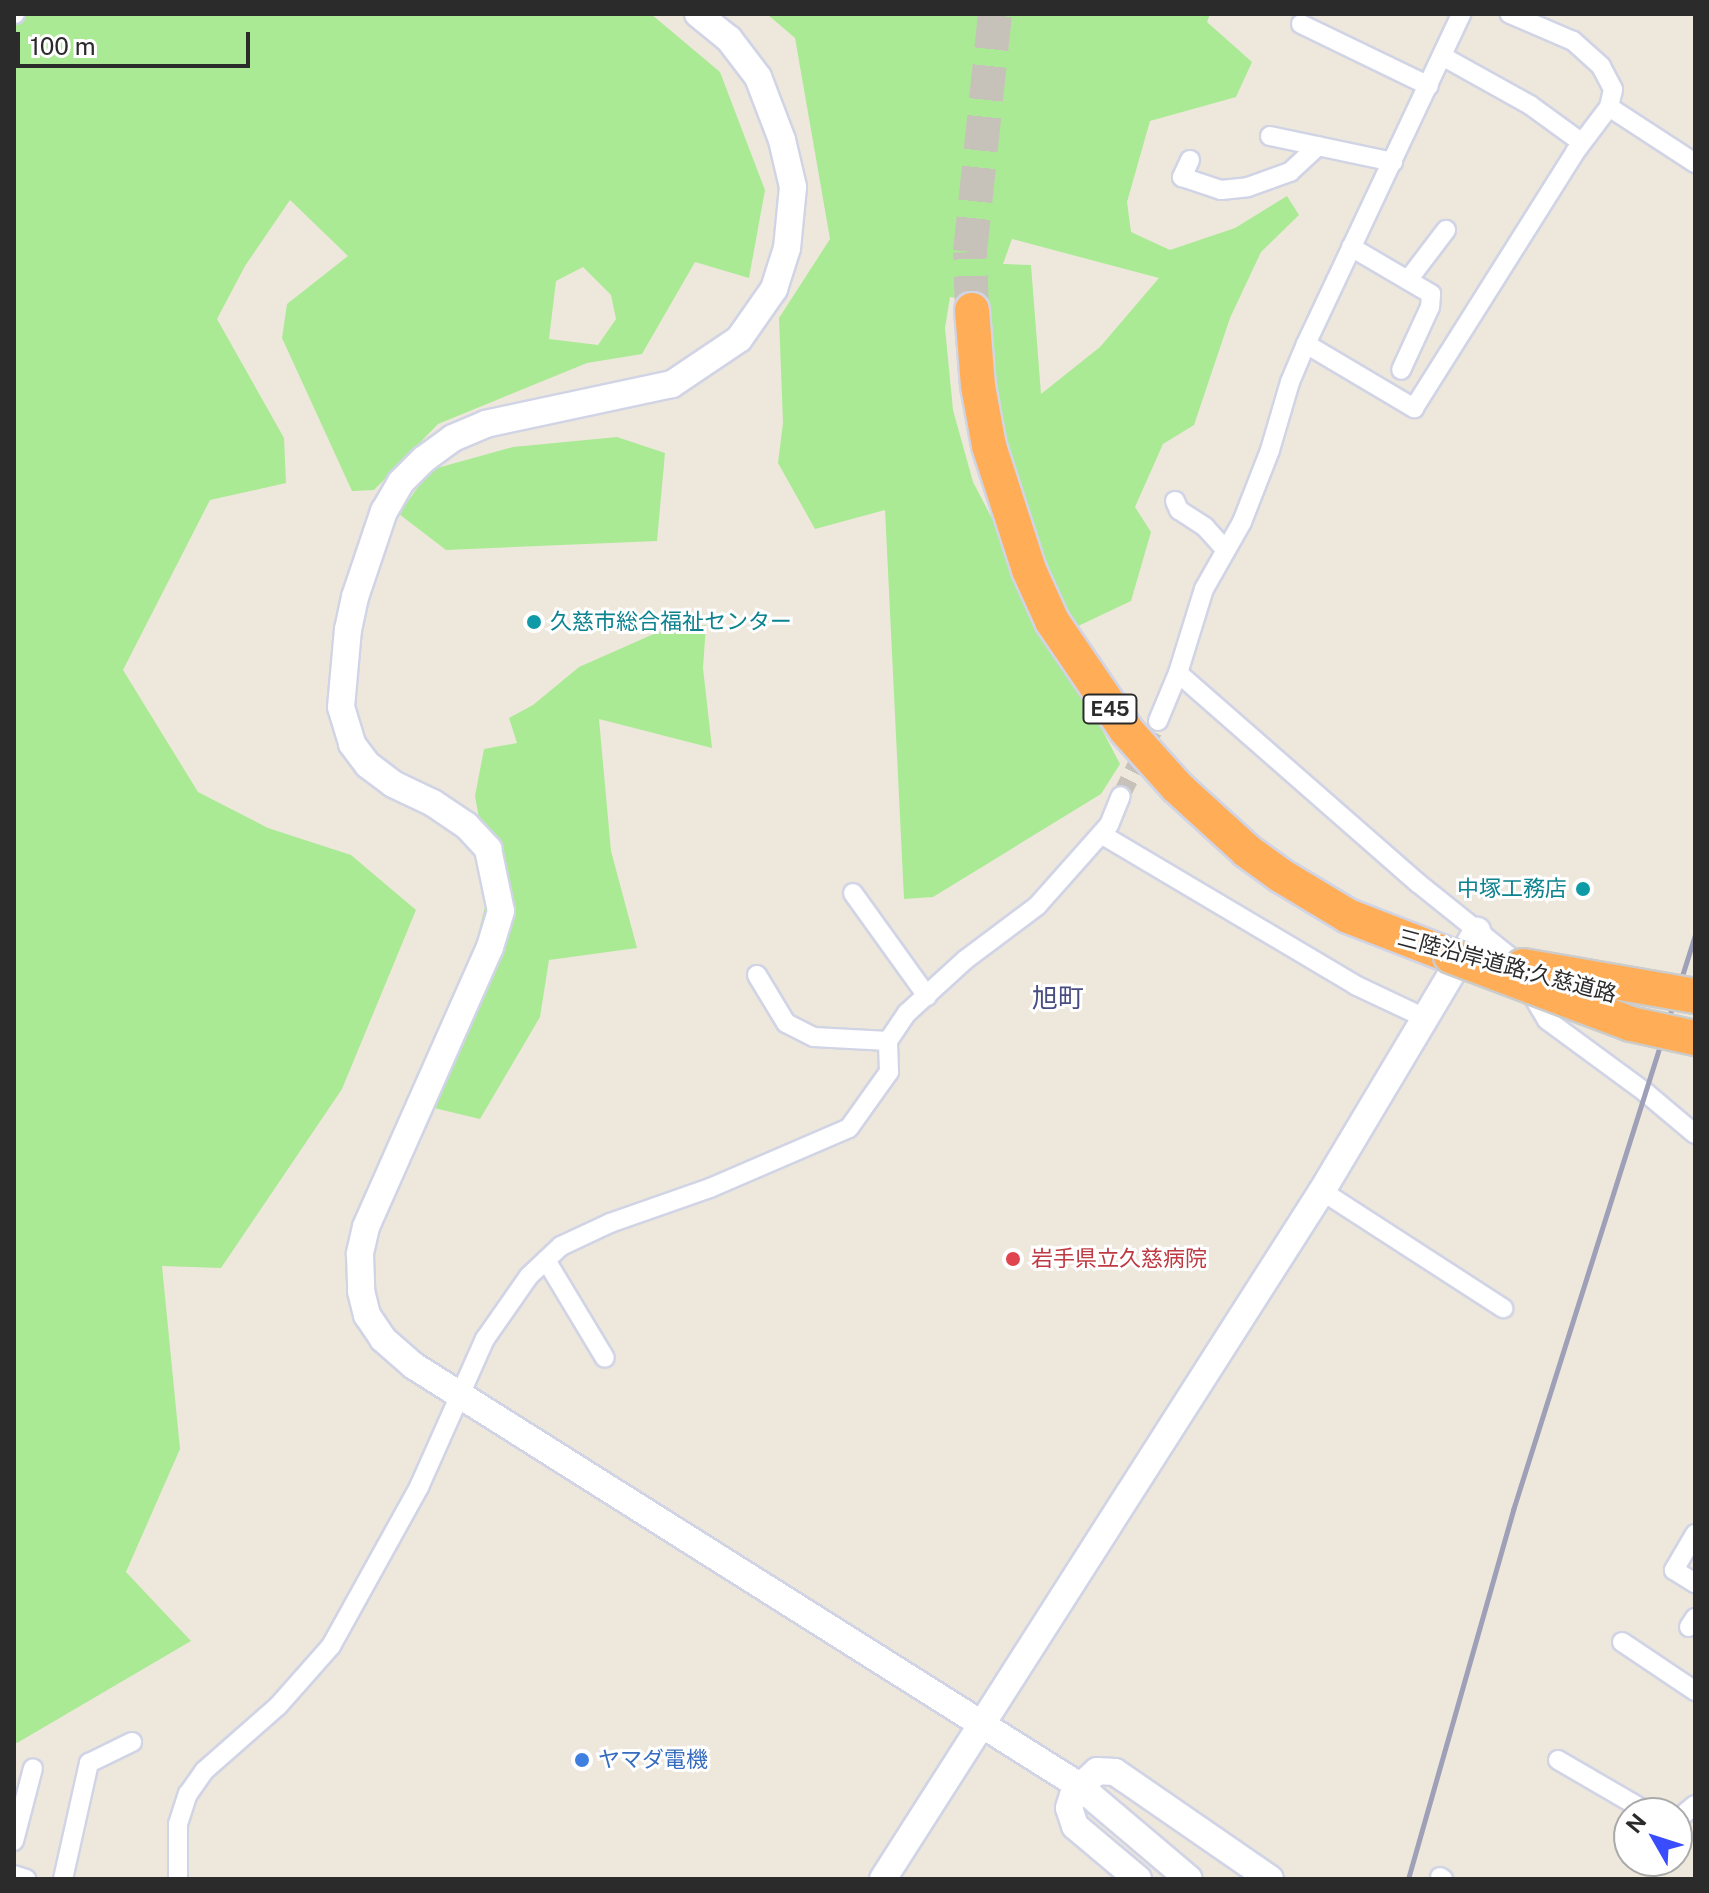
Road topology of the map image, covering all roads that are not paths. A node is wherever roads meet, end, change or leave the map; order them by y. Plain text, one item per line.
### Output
1 (698, 14) edge
2 (1461, 14) edge
3 (1510, 14) edge
4 (1301, 24) dead end
5 (1442, 56) junction
6 (1429, 86) junction
7 (1609, 107) junction
8 (1270, 136) dead end
9 (1574, 137) dead end
10 (1318, 146) junction
11 (1190, 160) dead end
12 (1393, 162) junction
13 (1695, 163) edge
14 (1446, 230) dead end
15 (1351, 247) junction
16 (1408, 280) junction
17 (972, 310) tunnel mouth
18 (1306, 344) junction
19 (1401, 370) dead end
20 (1175, 501) dead end
21 (1226, 550) junction
22 (1178, 673) junction
23 (1158, 721) tunnel mouth
24 (1121, 796) tunnel mouth
25 (1101, 834) junction
26 (853, 893) dead end
27 (1477, 931) junction
28 (1451, 956) junction
29 (757, 975) dead end
30 (927, 996) junction
31 (1695, 996) edge
32 (1695, 1015) edge
33 (1425, 1018) junction
34 (1695, 1038) edge
35 (888, 1041) junction
36 (1695, 1134) edge
37 (1322, 1191) junction
38 (546, 1260) junction
39 (1503, 1308) dead end
40 (605, 1358) dead end
41 (461, 1395) junction
42 (1695, 1534) edge
43 (1695, 1583) edge
44 (1622, 1642) dead end
45 (1695, 1691) edge
46 (981, 1724) junction
47 (132, 1742) dead end
48 (1558, 1760) dead end
49 (33, 1768) dead end
50 (1082, 1788) junction
51 (1622, 1797) edge
52 (14, 1841) edge
53 (63, 1879) edge
54 (178, 1879) edge
55 (883, 1879) edge
56 (1138, 1879) edge
57 (1189, 1879) edge
58 (1270, 1879) edge

1 - 41 street
2 - 5 street
3 - 7 street
4 - 6 street
5 - 6 street
5 - 9 street
6 - 12 street
7 - 13 street
7 - 18 street
8 - 10 street
10 - 11 street
10 - 12 street
12 - 15 street
14 - 16 street
15 - 16 street
15 - 18 street
16 - 19 street
17 - 28 highway, 三陸沿岸道路;久慈道路 / E45
18 - 21 street
20 - 21 street
21 - 22 street
22 - 23 street
22 - 27 street
24 - 25 street
25 - 30 street
25 - 33 street
26 - 30 street
27 - 33 street
27 - 36 street
28 - 31 highway, E45, bridge
28 - 32 highway, 三陸沿岸道路;久慈道路 / E45, bridge
28 - 34 highway, E45, bridge
29 - 35 street
30 - 35 street
33 - 37 street
35 - 38 street
37 - 39 street
37 - 46 street
38 - 40 street
38 - 41 street
41 - 46 street
41 - 54 street
42 - 43 street
44 - 45 street
46 - 50 street
46 - 55 street
47 - 53 street
48 - 51 street
49 - 52 street
50 - 56 street
50 - 57 street
50 - 58 street

